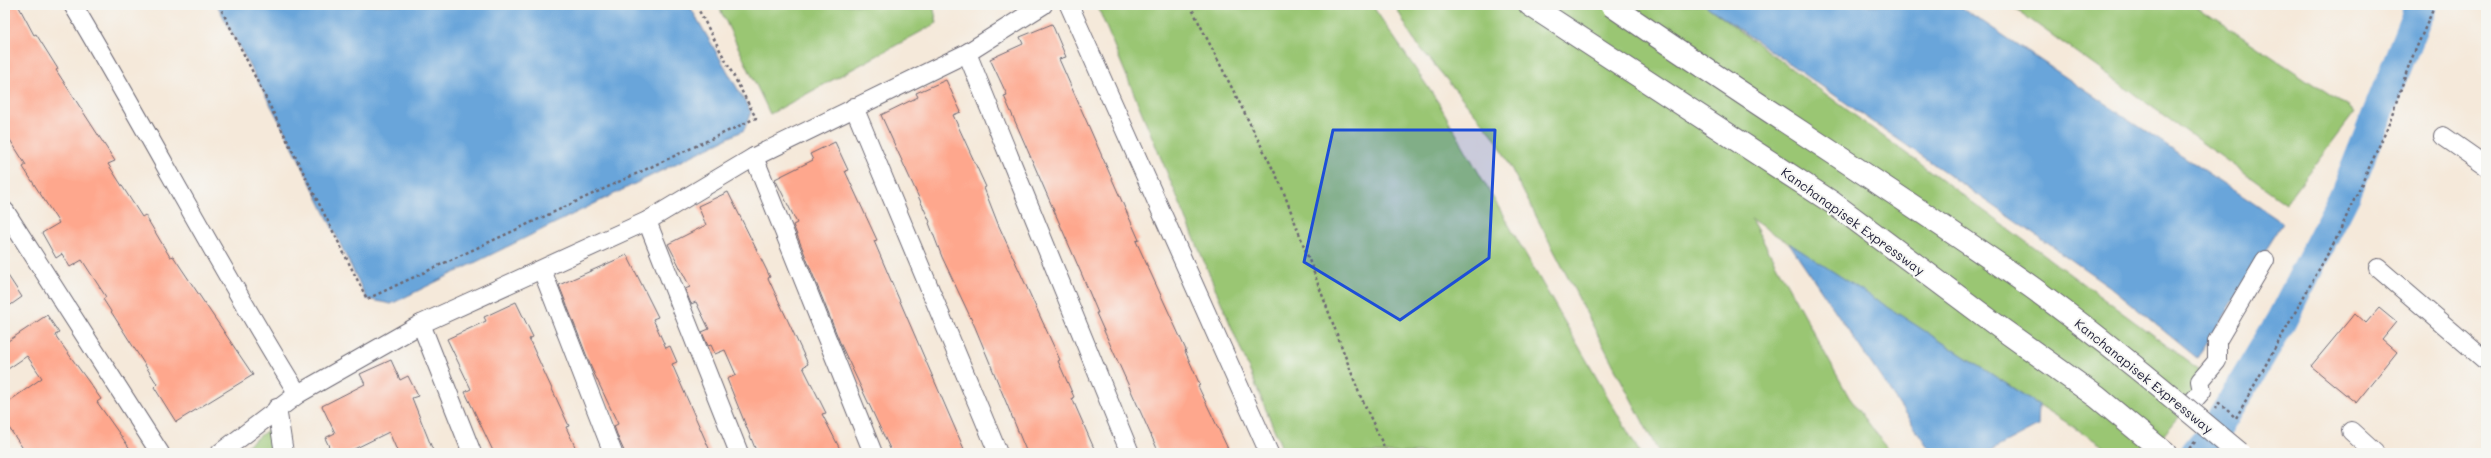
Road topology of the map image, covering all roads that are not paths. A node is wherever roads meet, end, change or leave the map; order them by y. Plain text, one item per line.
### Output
1 (73, 5) edge
2 (1043, 5) edge
3 (1069, 5) edge
4 (1530, 5) edge
5 (1611, 5) edge
6 (967, 54) junction
7 (854, 107) junction
8 (2443, 136) dead end
9 (754, 157) junction
10 (2486, 166) edge
11 (5, 211) edge
12 (647, 221) junction
13 (2265, 260) dead end
14 (2378, 268) dead end
15 (542, 270) junction
16 (421, 324) junction
17 (2486, 361) edge
18 (298, 394) junction
19 (277, 408) junction
20 (2186, 409) junction
21 (2351, 431) dead end
22 (160, 453) edge
23 (220, 453) edge
24 (284, 453) edge
25 (472, 453) edge
26 (612, 453) edge
27 (739, 453) edge
28 (873, 453) edge
29 (998, 453) edge
30 (1130, 453) edge
31 (1269, 453) edge
32 (2165, 453) edge
33 (2239, 453) edge
34 (2375, 453) edge

1 - 18 street
2 - 6 street
3 - 31 street
4 - 32 highway, Kanchanapisek Expressway
5 - 20 highway, Kanchanapisek Expressway, bridge
6 - 7 street
6 - 30 street
7 - 9 street
7 - 29 street
8 - 10 street
9 - 12 street
9 - 28 street
11 - 22 street
12 - 15 street
12 - 27 street
13 - 20 street
14 - 17 street
15 - 16 street
15 - 26 street
16 - 18 street
16 - 25 street
18 - 19 street
19 - 23 street
19 - 24 street
20 - 33 highway, Kanchanapisek Expressway, bridge
21 - 34 street

